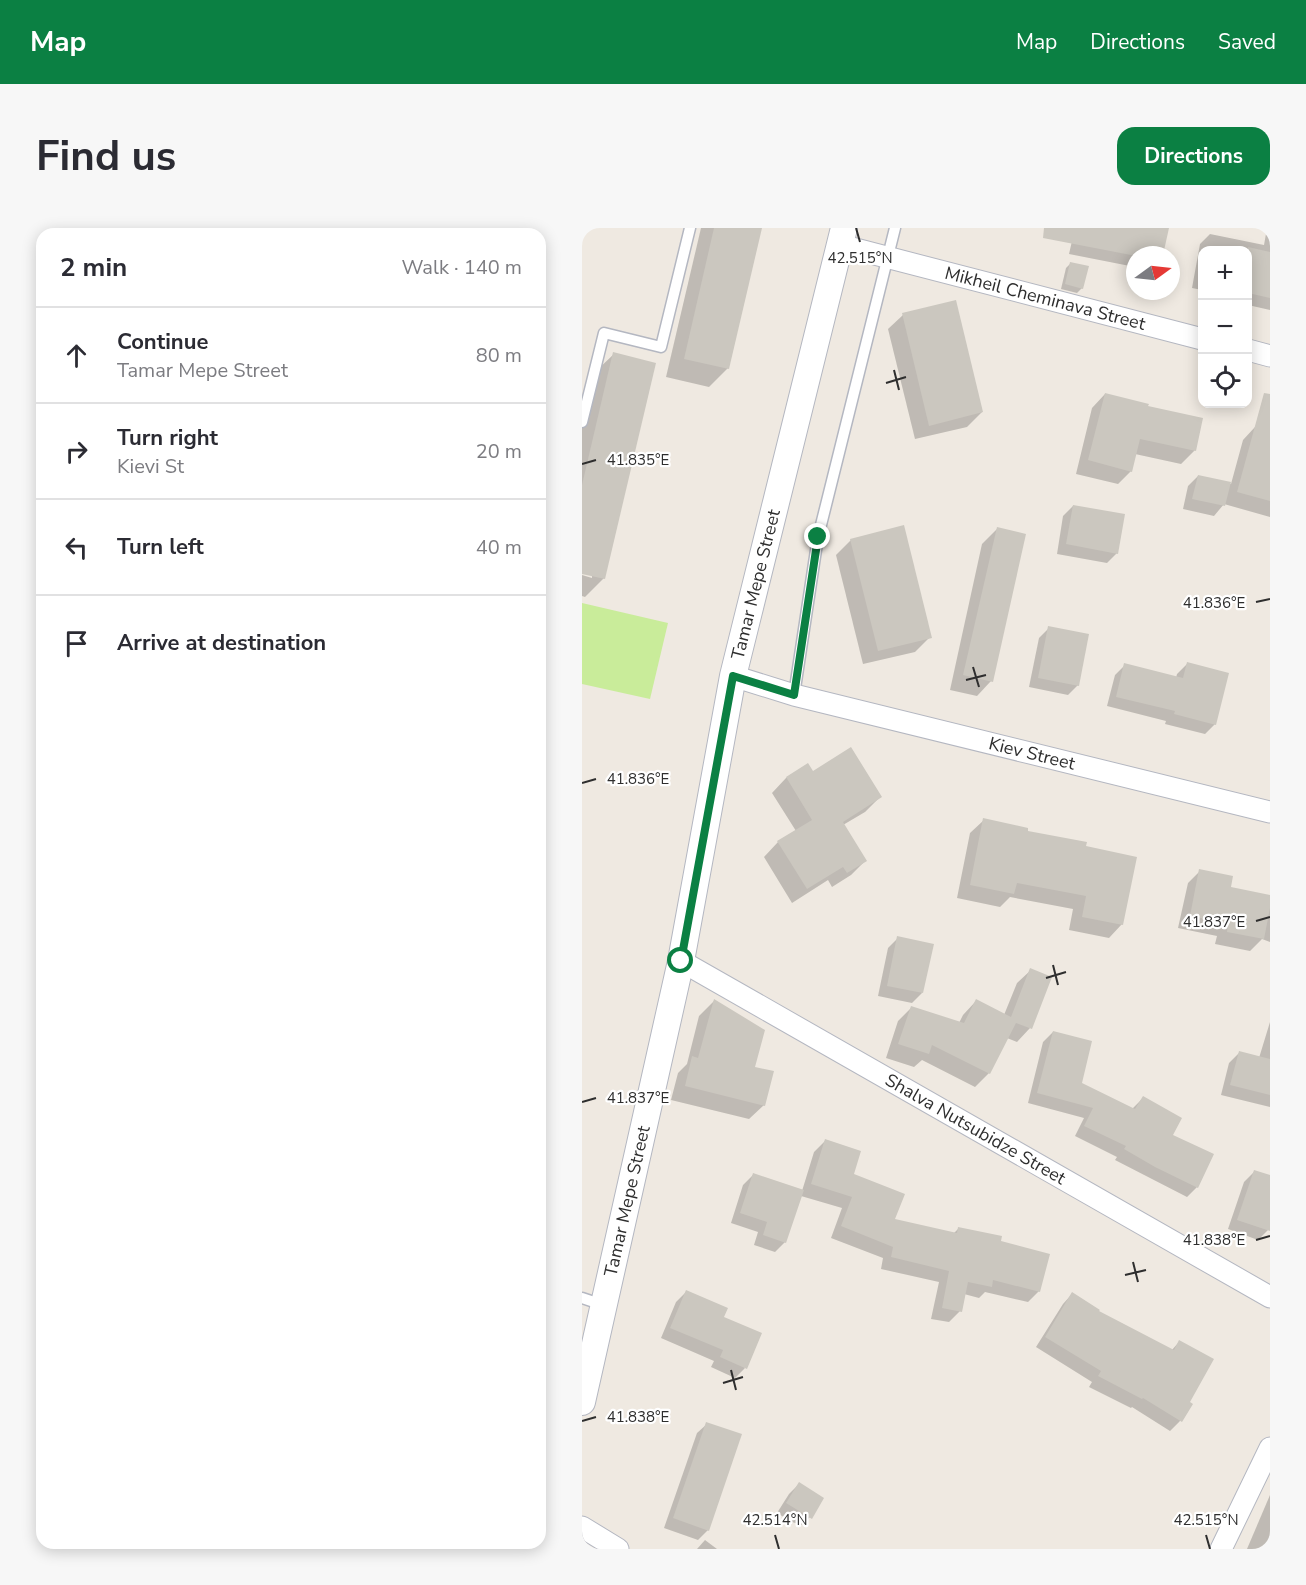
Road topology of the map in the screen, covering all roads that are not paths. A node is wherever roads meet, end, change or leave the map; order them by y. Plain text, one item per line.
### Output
1 (690, 228) edge
2 (895, 228) edge
3 (842, 236) edge
4 (888, 257) junction
5 (1198, 338) edge
6 (1252, 351) edge
7 (1270, 356) edge
8 (582, 422) edge
9 (733, 676) junction
10 (794, 695) junction
11 (1270, 812) edge
12 (681, 961) junction
13 (1270, 1297) edge
14 (592, 1302) edge
15 (582, 1402) edge
16 (1270, 1448) edge
17 (582, 1527) edge
18 (618, 1549) edge
19 (1221, 1549) edge

1 - 8 lane
2 - 4 lane
3 - 4 street, Mikheil Cheminava Street
3 - 9 street, Tamar Mepe Street
4 - 5 street, Mikheil Cheminava Street
4 - 10 lane
6 - 7 street
9 - 10 street, Kiev Street
9 - 12 street, Tamar Mepe Street
10 - 11 street, Kiev Street
12 - 13 street, Shalva Nutsubidze Street
12 - 14 street, Tamar Mepe Street
14 - 15 street, Tamar Mepe Street
16 - 19 street
17 - 18 street

